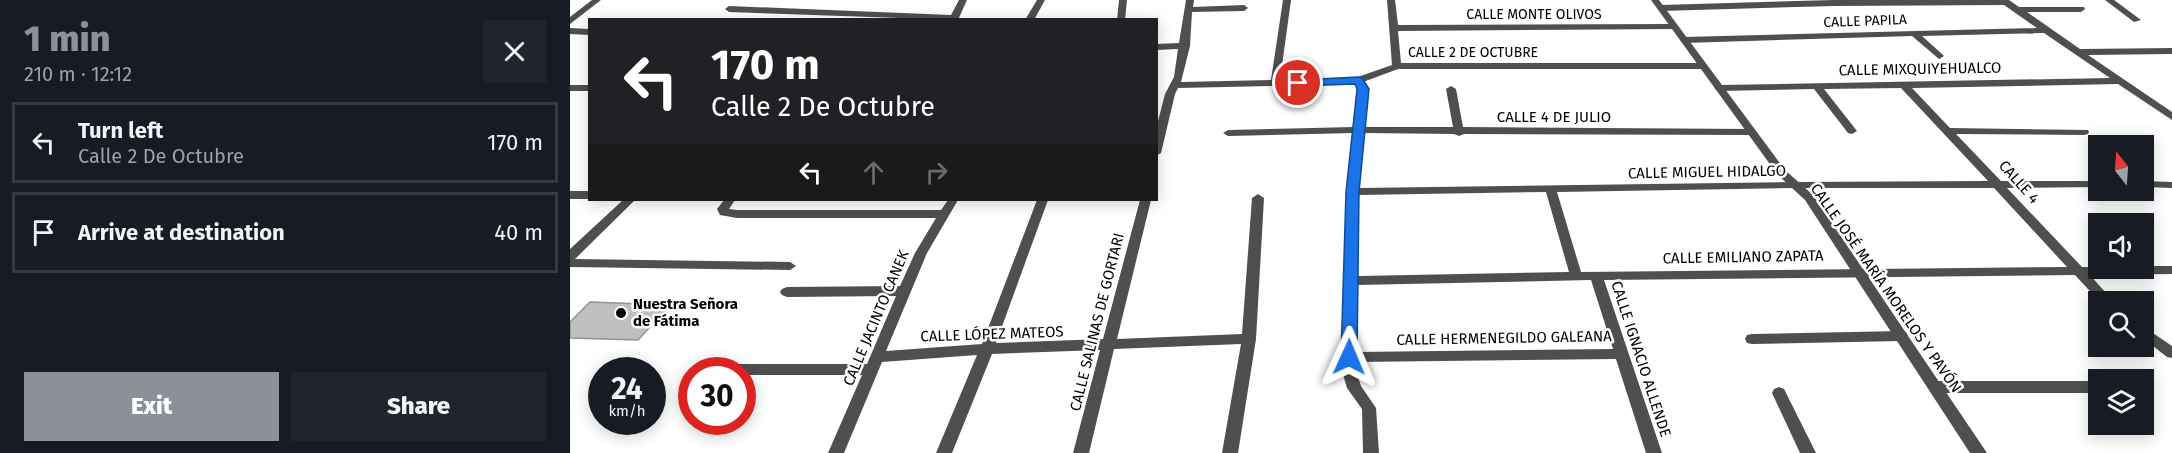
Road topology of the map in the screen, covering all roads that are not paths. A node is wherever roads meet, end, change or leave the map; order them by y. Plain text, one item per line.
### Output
1 (597, 0) edge
2 (963, 0) edge
3 (1041, 0) edge
4 (1124, 0) edge
5 (1287, 0) edge
6 (1391, 0) edge
7 (2109, 0) edge
8 (2004, 1) edge
9 (1658, 4) edge
10 (1189, 5) edge
11 (1244, 8) dead end
12 (729, 9) dead end
13 (2081, 9) dead end
14 (2017, 10) junction
15 (932, 18) edge
16 (954, 18) edge
17 (1030, 18) edge
18 (1121, 18) edge
19 (571, 19) edge
20 (2137, 20) dead end
21 (1674, 27) junction
22 (1394, 28) junction
23 (2046, 30) junction
24 (570, 31) edge
25 (588, 32) edge
26 (1913, 33) junction
27 (1684, 40) junction
28 (1185, 46) junction
29 (1158, 47) edge
30 (2172, 51) edge
31 (2080, 52) junction
32 (1939, 56) dead end
33 (1398, 66) junction
34 (1702, 66) junction
35 (1358, 81) junction
36 (2121, 81) junction
37 (1275, 84) junction
38 (1175, 85) junction
39 (1904, 85) junction
40 (1816, 86) junction
41 (570, 88) edge
42 (588, 88) edge
43 (1719, 88) junction
44 (1451, 89) dead end
45 (2172, 117) edge
46 (1358, 130) junction
47 (1852, 131) dead end
48 (1949, 131) junction
49 (1752, 132) junction
50 (2084, 132) dead end
51 (1459, 133) junction
52 (1228, 134) dead end
53 (1158, 145) edge
54 (1999, 184) junction
55 (2088, 184) edge
56 (2154, 184) edge
57 (1795, 185) junction
58 (2172, 185) edge
59 (1551, 190) junction
60 (1353, 192) junction
61 (570, 195) edge
62 (588, 195) edge
63 (1258, 198) dead end
64 (628, 201) edge
65 (729, 201) edge
66 (953, 201) edge
67 (1042, 201) edge
68 (1145, 201) edge
69 (943, 214) junction
70 (570, 256) edge
71 (570, 262) edge
72 (790, 266) dead end
73 (2077, 269) junction
74 (2172, 270) edge
75 (1858, 272) junction
76 (1576, 276) junction
77 (1596, 276) junction
78 (1350, 281) junction
79 (903, 291) junction
80 (2098, 291) edge
81 (787, 292) dead end
82 (1901, 336) junction
83 (1249, 339) junction
84 (1752, 339) dead end
85 (2154, 339) edge
86 (1108, 346) junction
87 (987, 349) junction
88 (2172, 352) edge
89 (1623, 354) junction
90 (1349, 357) junction
91 (874, 363) junction
92 (756, 369) edge
93 (1936, 387) junction
94 (2088, 387) edge
95 (1779, 393) dead end
96 (836, 453) edge
97 (944, 453) edge
98 (1081, 453) edge
99 (1230, 453) edge
100 (1371, 453) edge
101 (1654, 453) edge
102 (1808, 453) edge
103 (1980, 453) edge

1 - 19 street
2 - 16 street
3 - 17 street
4 - 18 street
5 - 37 street
6 - 22 street
7 - 20 street
8 - 9 street
8 - 14 street
9 - 21 street, CALLE JOSÉ MARÍA MORELOS Y PAVÓN
10 - 11 street
10 - 28 street
12 - 15 street
13 - 14 street
14 - 23 street
21 - 22 street, CALLE MONTE OLIVOS
21 - 27 street, CALLE JOSÉ MARÍA MORELOS Y PAVÓN
22 - 33 street
23 - 26 street, CALLE PAPILA
23 - 31 street
24 - 25 street
26 - 27 street, CALLE PAPILA
26 - 32 street
27 - 34 street, CALLE JOSÉ MARÍA MORELOS Y PAVÓN
28 - 29 street
28 - 38 street
30 - 31 street
31 - 36 street
33 - 34 street, CALLE 2 DE OCTUBRE
33 - 35 street, CALLE 2 DE OCTUBRE
34 - 43 street, CALLE JOSÉ MARÍA MORELOS Y PAVÓN
35 - 37 street, CALLE 2 DE OCTUBRE
35 - 46 street
36 - 39 street, CALLE MIXQUIYEHUALCO
36 - 45 street
37 - 38 street, CALLE 2 DE OCTUBRE
38 - 53 street
39 - 40 street, CALLE MIXQUIYEHUALCO
39 - 48 street, CALLE 4
40 - 43 street, CALLE MIXQUIYEHUALCO
40 - 47 street
41 - 42 street
43 - 49 street, CALLE JOSÉ MARÍA MORELOS Y PAVÓN
44 - 51 street
46 - 51 street, CALLE 4 DE JULIO
46 - 52 street, CALLE 4 DE JULIO
46 - 60 street
48 - 50 street
48 - 54 street, CALLE 4
49 - 51 street, CALLE 4 DE JULIO
49 - 57 street, CALLE JOSÉ MARÍA MORELOS Y PAVÓN
54 - 55 street, CALLE MIGUEL HIDALGO
54 - 57 street, CALLE MIGUEL HIDALGO
54 - 73 street, CALLE 4
56 - 58 street
57 - 59 street, CALLE MIGUEL HIDALGO
57 - 75 street, CALLE JOSÉ MARÍA MORELOS Y PAVÓN
59 - 60 street, CALLE MIGUEL HIDALGO
59 - 76 street
60 - 78 street
61 - 62 street
63 - 83 street
64 - 70 street
65 - 69 street
66 - 69 street, CALLE JACINTO CANEK
67 - 87 street
68 - 86 street, CALLE SALINAS DE GORTARI
69 - 79 street, CALLE JACINTO CANEK
71 - 72 street
73 - 74 street, CALLE EMILIANO ZAPATA
73 - 75 street, CALLE EMILIANO ZAPATA
73 - 80 street, CALLE 4
75 - 77 street, CALLE EMILIANO ZAPATA
75 - 82 street, CALLE JOSÉ MARÍA MORELOS Y PAVÓN
76 - 77 street, CALLE EMILIANO ZAPATA
76 - 78 street, CALLE EMILIANO ZAPATA
77 - 89 street, CALLE IGNACIO ALLENDE
78 - 90 street
79 - 81 street
79 - 91 street, CALLE JACINTO CANEK
82 - 84 street
82 - 93 street, CALLE JOSÉ MARÍA MORELOS Y PAVÓN
83 - 86 street
83 - 99 street
85 - 88 street
86 - 87 street, CALLE LÓPEZ MATEOS
86 - 98 street, CALLE SALINAS DE GORTARI
87 - 91 street, CALLE LÓPEZ MATEOS
87 - 97 street
89 - 90 street, CALLE HERMENEGILDO GALEANA
89 - 101 street, CALLE IGNACIO ALLENDE
90 - 100 street
91 - 92 street, CALLE LÓPEZ MATEOS
91 - 96 street, CALLE JACINTO CANEK
93 - 94 street
93 - 103 street, CALLE JOSÉ MARÍA MORELOS Y PAVÓN
95 - 102 street

